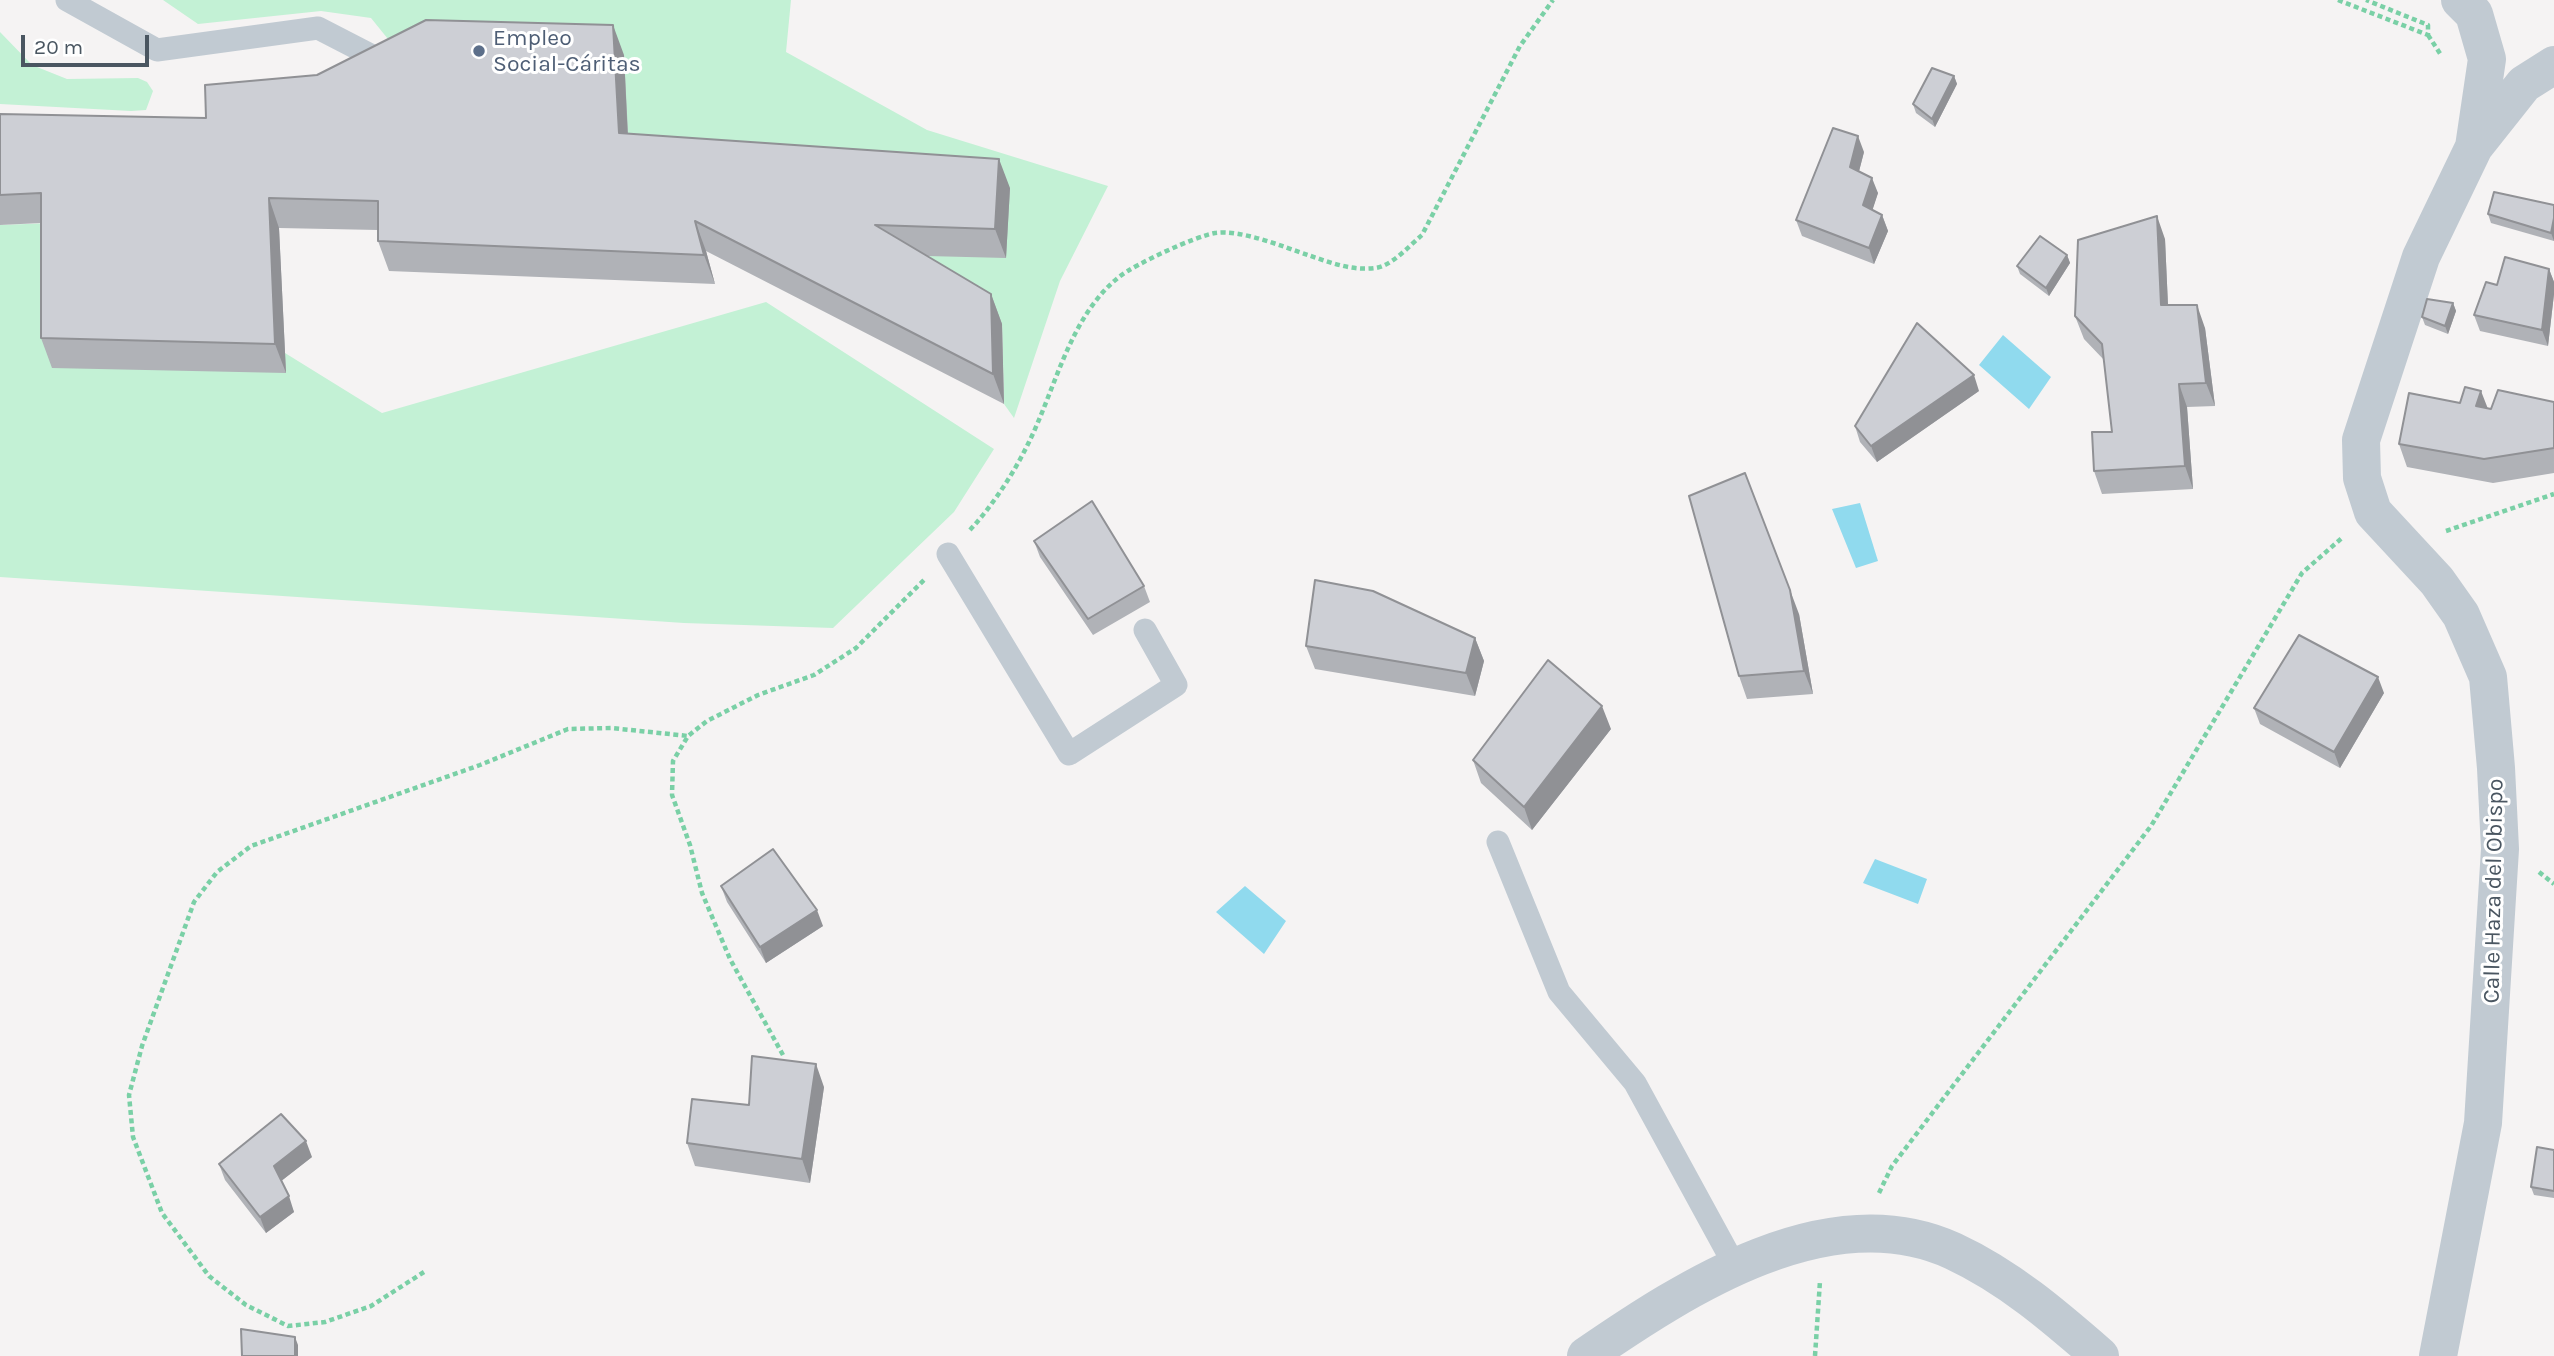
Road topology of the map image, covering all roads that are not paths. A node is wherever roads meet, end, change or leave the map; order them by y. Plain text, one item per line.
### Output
1 (67, 0) edge
2 (2460, 0) edge
3 (382, 61) edge
4 (2554, 65) edge
5 (2474, 147) junction
6 (948, 554) road end
7 (1145, 630) dead end
8 (1498, 842) dead end
9 (1736, 1268) junction
10 (1586, 1356) edge
11 (2100, 1356) edge
12 (2438, 1356) edge

1 - 3 lane
2 - 5 street
4 - 5 street
5 - 12 street, Calle Haza del Obispo
6 - 7 lane
8 - 9 lane
9 - 10 street
9 - 11 street

